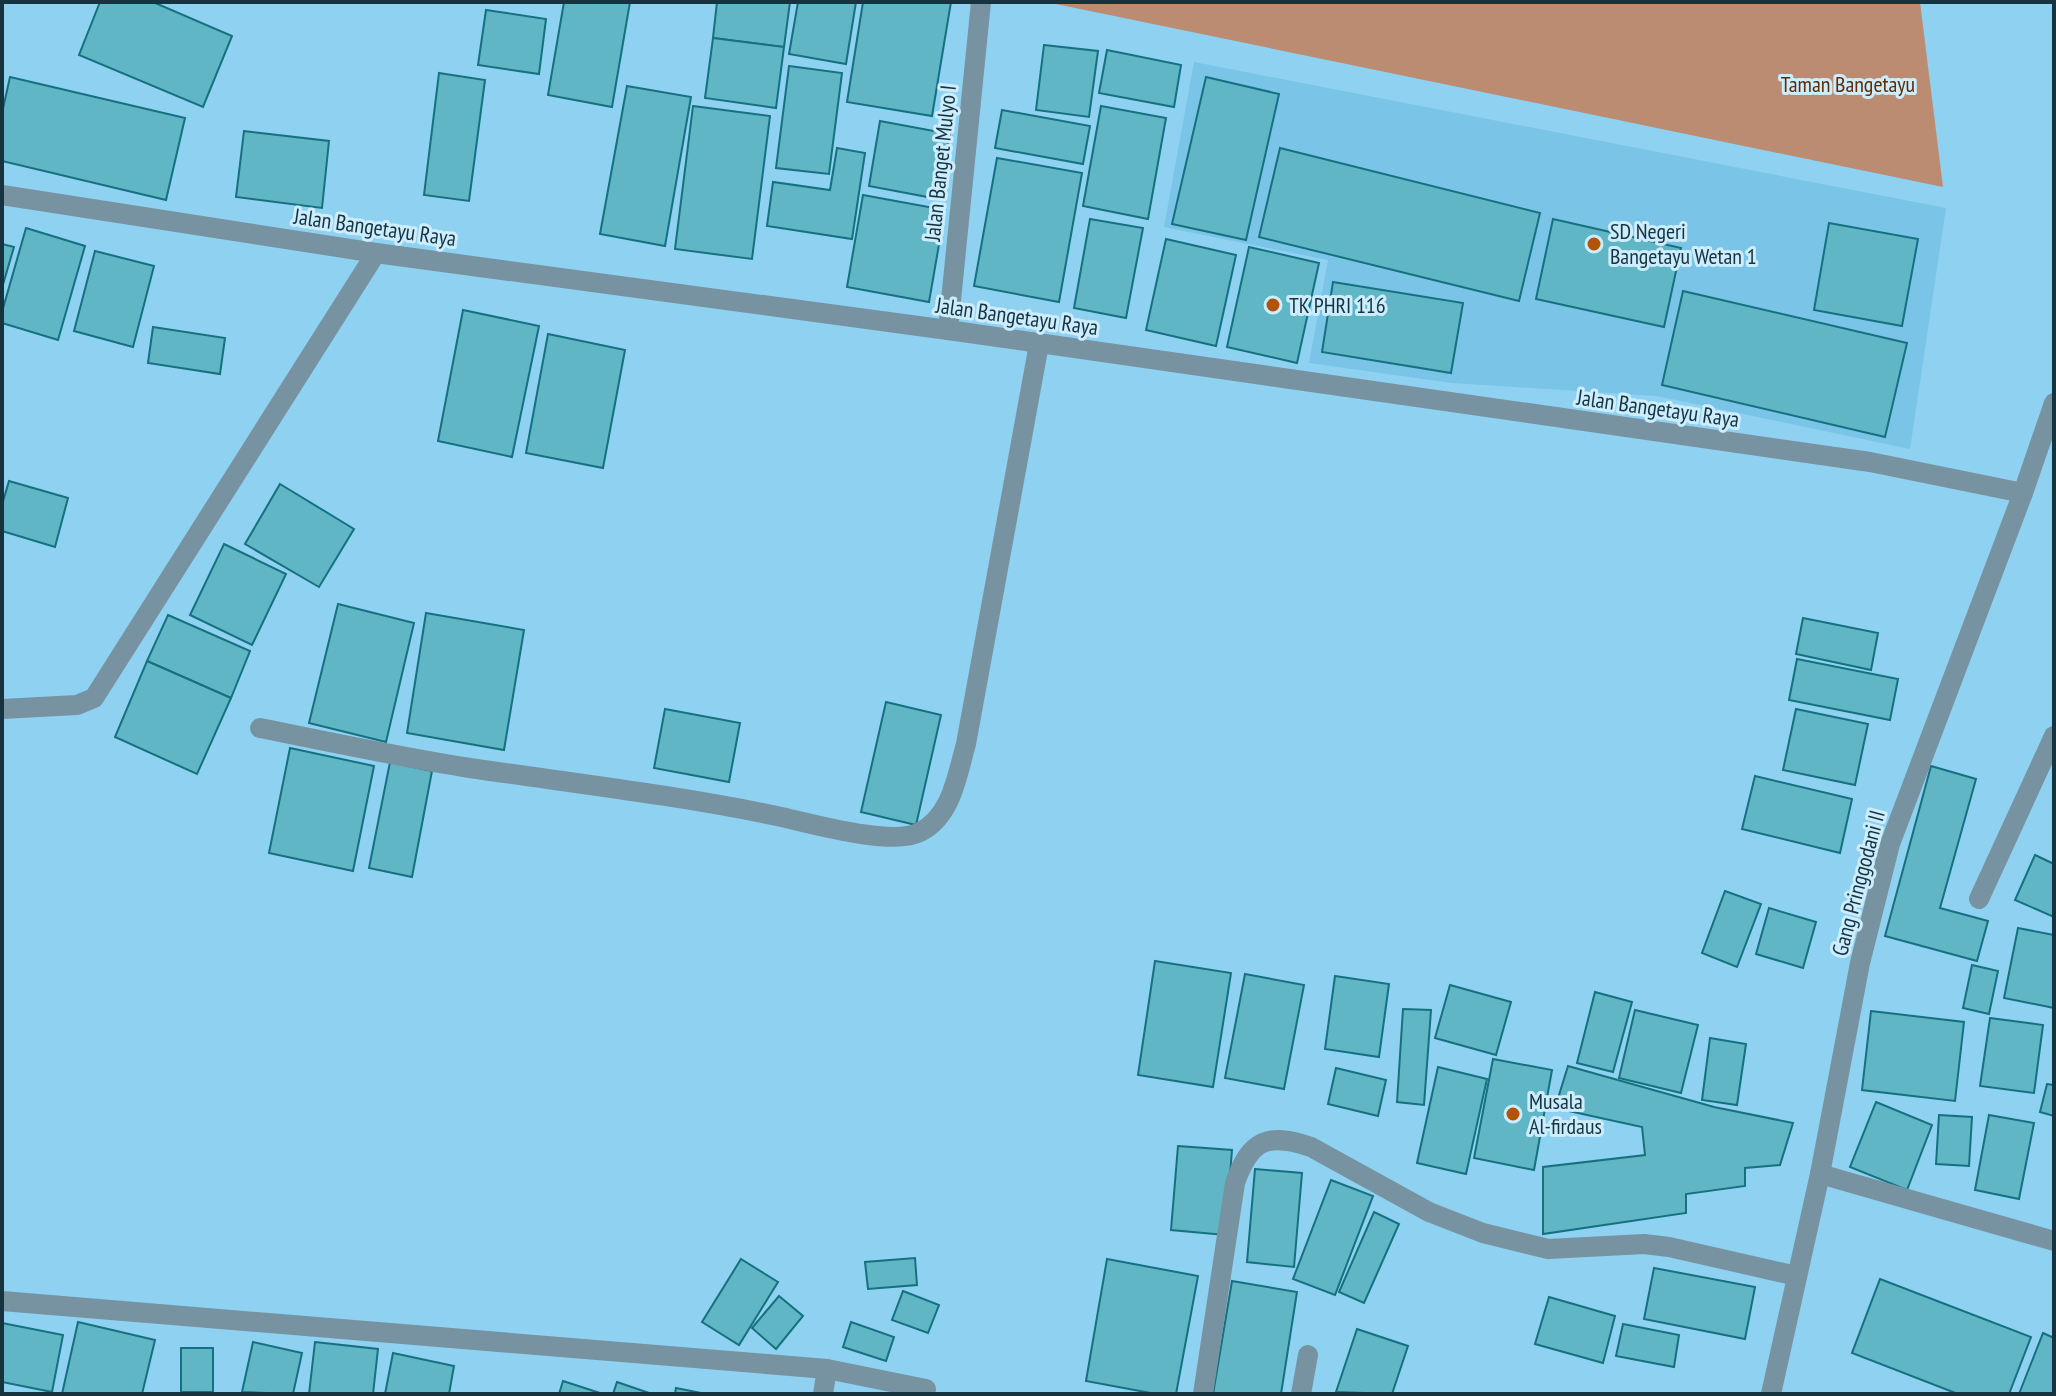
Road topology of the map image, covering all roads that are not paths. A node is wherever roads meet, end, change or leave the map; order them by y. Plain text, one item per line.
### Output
1 (981, 2) edge
2 (2, 195) edge
3 (376, 253) junction
4 (948, 330) junction
5 (1039, 344) junction
6 (2054, 403) edge
7 (2023, 493) junction
8 (2, 709) edge
9 (260, 728) dead end
10 (2054, 736) edge
11 (1979, 899) dead end
12 (1820, 1174) junction
13 (2054, 1241) edge
14 (1797, 1276) junction
15 (2, 1301) edge
16 (1308, 1355) dead end
17 (827, 1369) junction
18 (926, 1389) dead end
19 (823, 1394) edge
20 (1203, 1394) edge
21 (1301, 1394) edge
22 (1771, 1394) edge

1 - 4 street, Jalan Banget Mulyo I
2 - 3 street, Jalan Bangetayu Raya
3 - 4 street, Jalan Bangetayu Raya
3 - 8 street
4 - 5 street, Jalan Bangetayu Raya
5 - 7 street, Jalan Bangetayu Raya
5 - 9 street
6 - 7 street, Gang Pringgodani II
7 - 12 street, Gang Pringgodani II
10 - 11 street
12 - 13 street
12 - 14 street, Gang Pringgodani II
14 - 20 street
14 - 22 street, Gang Pringgodani II
15 - 17 street
16 - 21 street
17 - 18 street
17 - 19 street

